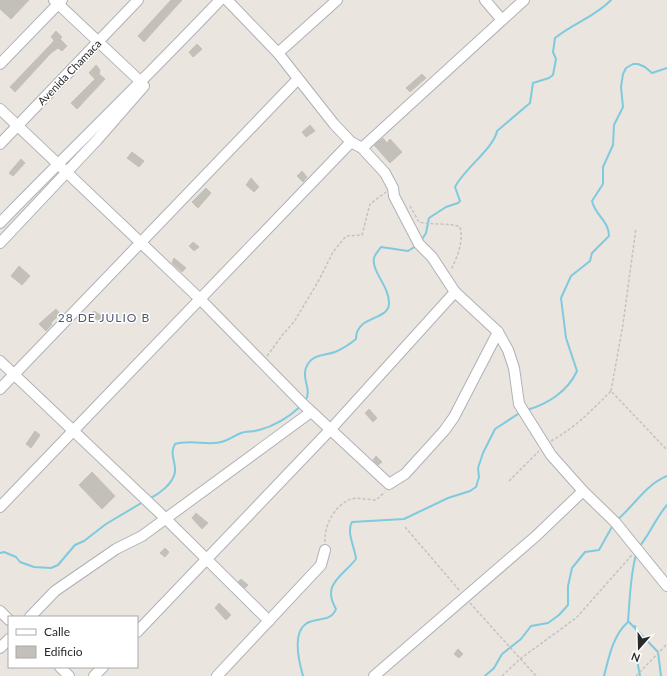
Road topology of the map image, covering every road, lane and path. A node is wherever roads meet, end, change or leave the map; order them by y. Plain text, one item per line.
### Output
1 (138, 0) edge
2 (220, 0) edge
3 (227, 0) edge
4 (337, 0) edge
5 (485, 0) edge
6 (524, 0) edge
7 (58, 1) edge
8 (502, 20) junction
9 (98, 42) junction
10 (278, 53) junction
11 (0, 64) edge
12 (144, 79) junction
13 (297, 80) junction
14 (0, 109) edge
15 (17, 126) junction
16 (351, 142) junction
17 (0, 144) edge
18 (362, 148) junction
19 (57, 164) junction
20 (67, 172) junction
21 (393, 188) junction
22 (407, 201) dead end
23 (0, 223) edge
24 (636, 228) dead end
25 (141, 242) junction
26 (0, 243) edge
27 (446, 278) junction
28 (455, 292) junction
29 (200, 298) junction
30 (498, 332) junction
31 (0, 361) edge
32 (262, 363) junction
33 (14, 374) junction
34 (0, 389) edge
35 (611, 391) junction
36 (311, 412) junction
37 (330, 430) junction
38 (74, 431) junction
39 (545, 445) junction
40 (667, 450) edge
41 (509, 481) dead end
42 (389, 484) junction
43 (583, 491) junction
44 (0, 507) edge
45 (165, 518) junction
46 (405, 527) dead end
47 (638, 549) junction
48 (325, 550) joint
49 (206, 560) junction
50 (667, 586) edge
51 (464, 597) junction
52 (0, 611) edge
53 (31, 616) edge
54 (8, 619) edge
55 (269, 621) junction
56 (138, 631) edge
57 (8, 640) edge
58 (667, 644) edge
59 (0, 648) edge
60 (520, 659) junction
61 (61, 668) edge
62 (102, 668) edge
63 (69, 676) edge
64 (94, 676) edge
65 (217, 676) edge
66 (374, 676) edge
67 (502, 676) edge
68 (536, 676) edge
69 (636, 676) edge

1 - 9 street, Avenida Chamaca
2 - 12 street
3 - 10 street
4 - 10 street
5 - 8 street
6 - 8 street
7 - 9 street
7 - 11 street
8 - 18 street
9 - 12 street
9 - 15 street, Avenida Chamaca
10 - 13 street
12 - 19 street
12 - 20 street
13 - 16 street
13 - 25 street
14 - 15 street
15 - 17 street, Avenida Chamaca
15 - 19 street
16 - 18 street
16 - 29 street
18 - 21 street
19 - 20 street
19 - 23 street
20 - 25 street
20 - 26 street
21 - 27 street
21 - 32 path
22 - 27 path
24 - 35 path
25 - 29 street
25 - 33 street
27 - 28 street
28 - 30 street
28 - 37 street
29 - 32 street
29 - 38 street
30 - 39 street
30 - 42 street
31 - 33 street
32 - 36 street
33 - 34 street
33 - 38 street
35 - 39 path
35 - 40 path
36 - 37 street
36 - 45 street
37 - 42 street
37 - 49 street
38 - 44 street
38 - 45 street
39 - 41 path
39 - 43 street
42 - 48 path
43 - 47 street
43 - 51 street
45 - 49 street
45 - 53 street
46 - 51 path
47 - 50 street
47 - 60 path
48 - 55 street
49 - 55 street
49 - 56 street
51 - 60 path
51 - 66 street
52 - 54 street
55 - 65 street
57 - 59 street
58 - 69 path
60 - 67 path
60 - 68 path
61 - 63 street
62 - 64 street

